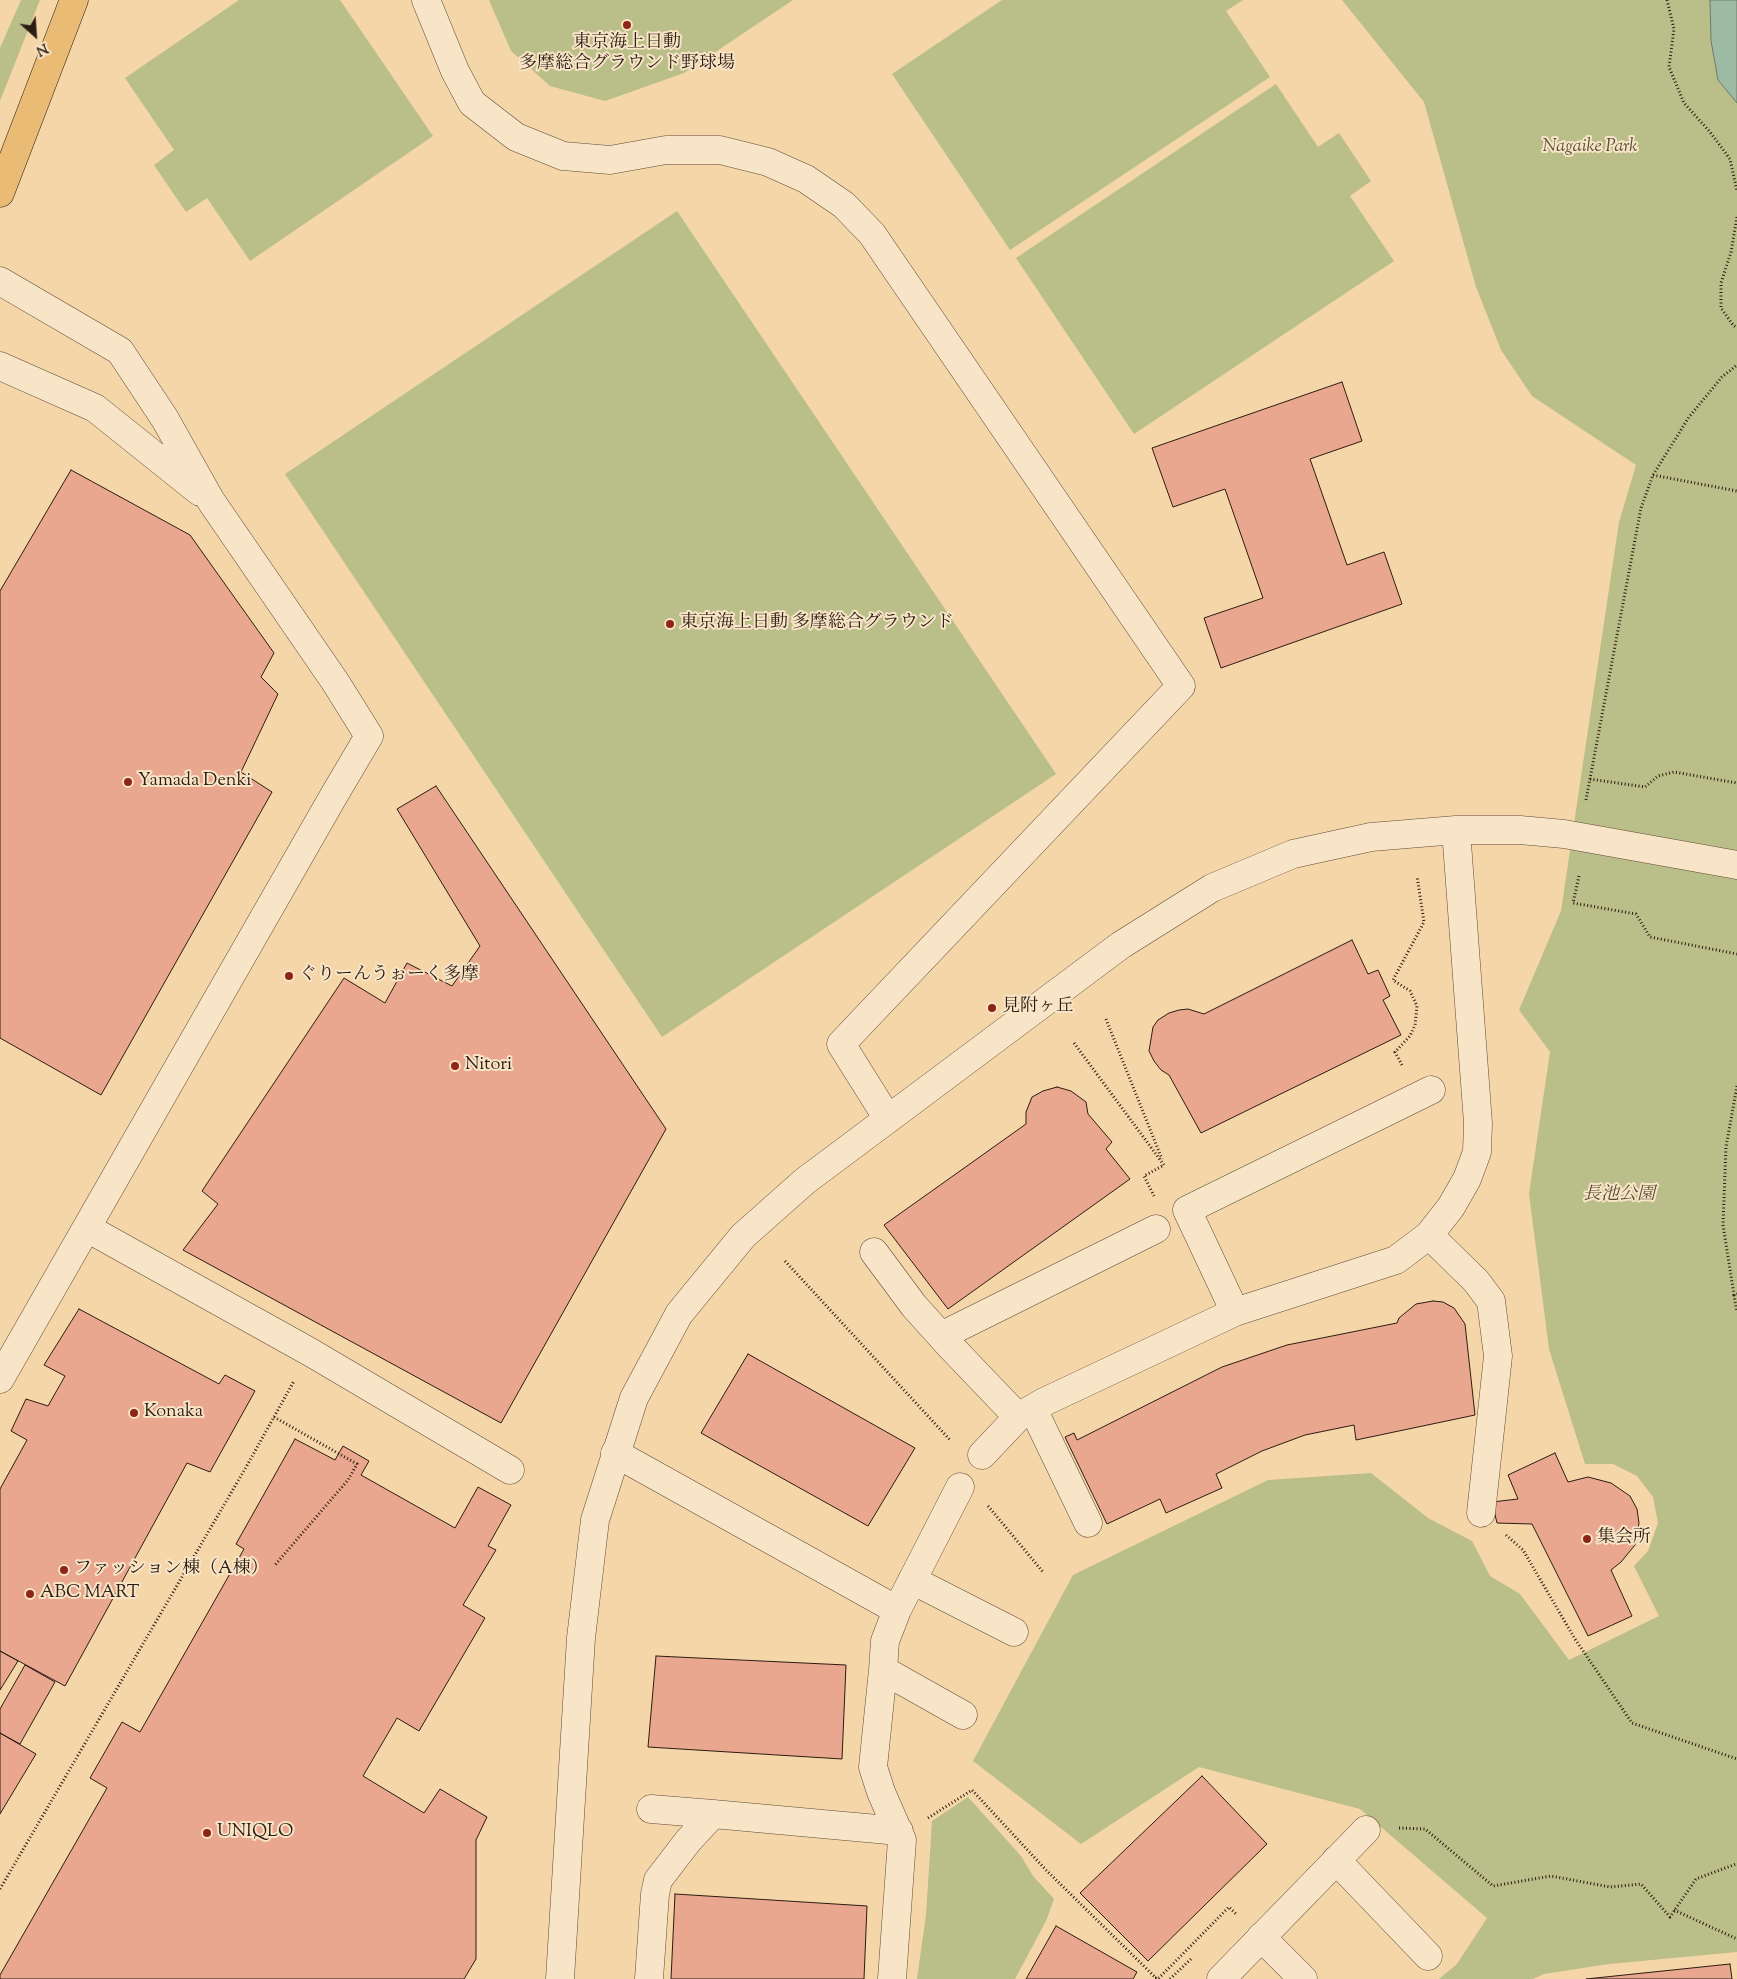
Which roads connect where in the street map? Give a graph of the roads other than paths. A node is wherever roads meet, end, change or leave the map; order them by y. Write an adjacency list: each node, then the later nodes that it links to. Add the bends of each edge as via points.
1 (74, 0): 3 (main road)
2 (426, 0): 10 (street, via 472,103 516,137 563,156 610,160 666,150 720,150 768,162 844,204 872,234 1180,686 841,1044)
3 (0, 193)
4 (0, 281): 6 (street, via 120,351 165,419)
5 (0, 366): 6 (street, via 95,408)
6 (211, 500): 11 (street, via 369,736)
7 (1456, 830): 8 (street, via 1564,834); 10 (street, via 1371,837 1293,854 1212,888 1121,945); 13 (street, via 1478,1123 1477,1152 1467,1179)
8 (1737, 865)
9 (1431, 1090): 15 (street, via 1187,1210)
10 (888, 1119): 19 (street, via 805,1181 744,1236 679,1314 634,1398)
11 (87, 1228): 17 (street); 21 (street, via 310,1352)
12 (1156, 1228): 16 (street)
13 (1429, 1235): 15 (street, via 1396,1260); 23 (street, via 1476,1281 1491,1301 1498,1356)
14 (874, 1252): 16 (street)
15 (1235, 1312): 18 (street)
16 (941, 1336): 18 (street)
17 (0, 1379)
18 (1026, 1413): 20 (street); 24 (street)
19 (615, 1453): 26 (street); 37 (street, via 595,1520 581,1638)
20 (982, 1454)
21 (510, 1470)
22 (960, 1487): 25 (street)
23 (1481, 1513)
24 (1088, 1523)
25 (912, 1580): 26 (street); 27 (street)
26 (897, 1610): 28 (street, via 885,1641)
27 (1014, 1632)
28 (884, 1670): 29 (street); 33 (street, via 873,1767)
29 (964, 1715)
30 (651, 1809): 31 (street)
31 (713, 1814): 33 (street); 38 (street, via 658,1880)
32 (1366, 1830): 34 (street)
33 (899, 1831): 39 (street, via 902,1852)
34 (1336, 1860): 35 (street); 36 (street)
35 (1261, 1937): 40 (street); 41 (street)
36 (1428, 1956)
37 (560, 1979)
38 (649, 1979)
39 (892, 1979)
40 (1221, 1979)
41 (1303, 1979)

